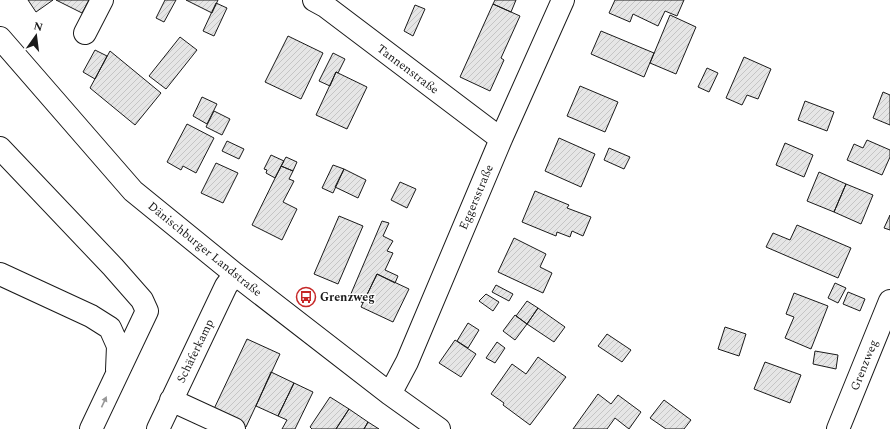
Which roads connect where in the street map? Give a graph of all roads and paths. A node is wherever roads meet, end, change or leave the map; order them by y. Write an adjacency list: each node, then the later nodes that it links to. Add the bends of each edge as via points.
1 (102, 0): 4 (street)
2 (314, 0): 6 (street, Tannenstraße)
3 (563, 0): 6 (street, Eggersstraße)
4 (85, 34)
5 (0, 38): 9 (street, Dänischburger Landstraße, via 133,190)
6 (501, 139): 12 (street, Eggersstraße, via 407,362)
7 (0, 148): 11 (street, via 142,300 147,311)
8 (0, 274): 11 (street, via 91,316 110,328 118,346)
9 (235, 274): 12 (street, Dänischburger Landstraße); 13 (street, Schäferkamp, via 226,286)
10 (890, 301): 18 (street, Grenzweg)
11 (117, 374): 15 (street, one-way to 11)
12 (390, 394): 14 (street, Dänischburger Landstraße)
13 (172, 400): 16 (street, Schäferkamp); 17 (street)
14 (427, 425)
15 (91, 429)
16 (158, 429)
17 (234, 429)
18 (838, 429)

